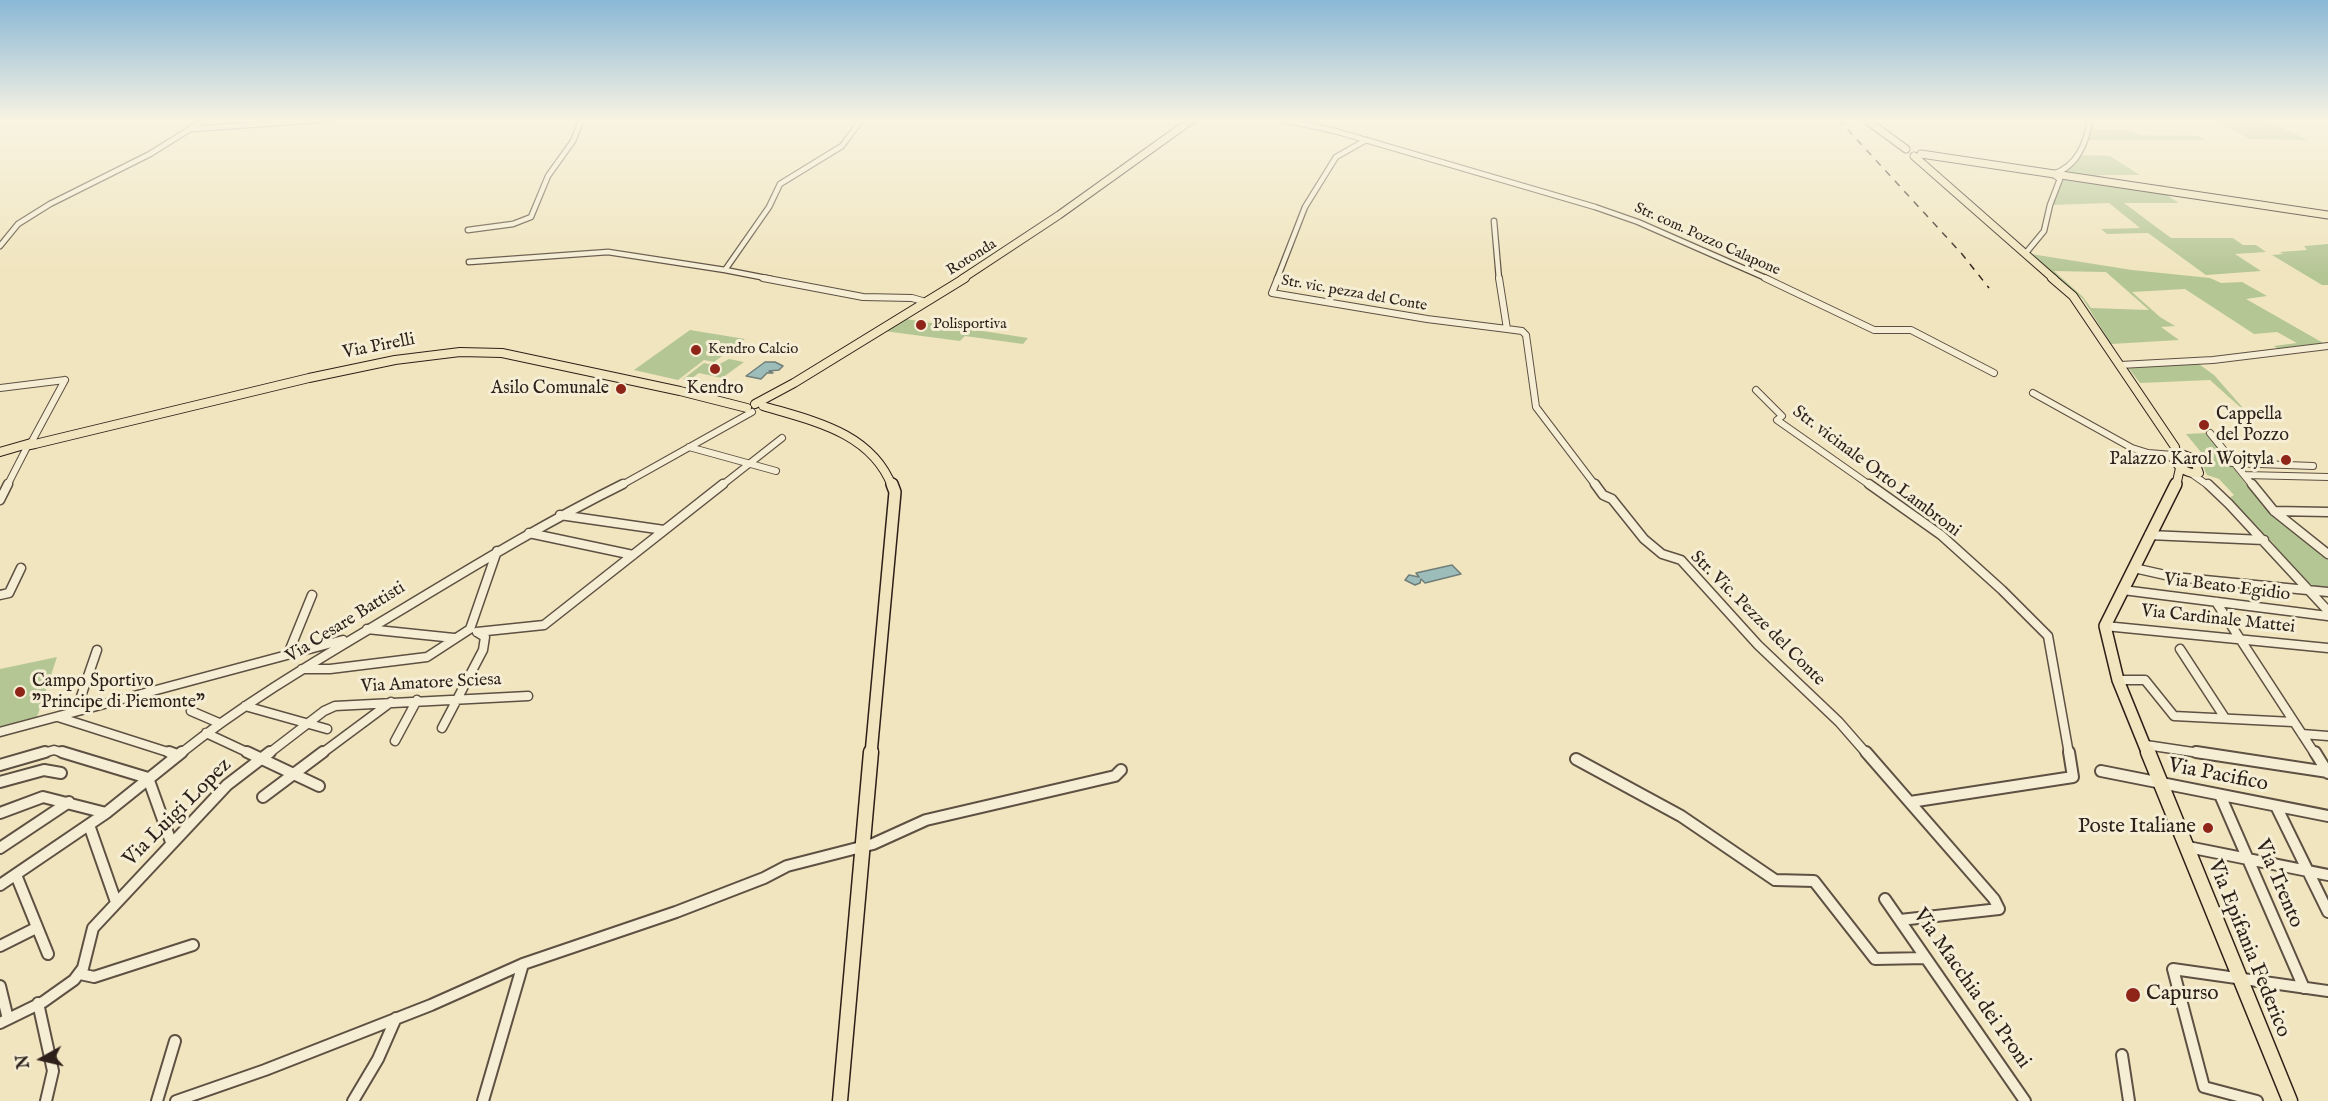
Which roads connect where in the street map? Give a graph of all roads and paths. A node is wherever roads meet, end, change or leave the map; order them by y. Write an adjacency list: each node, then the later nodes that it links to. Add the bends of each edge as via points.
1 (117, 170): 15 (street, via 18,224)
2 (552, 170): 14 (street, via 531,217 513,224)
3 (802, 170): 18 (street, via 780,184 769,207)
4 (1119, 170): 19 (main road, Rotonda, via 1020,243)
5 (1327, 170): 20 (street, Str. vic. pezza del Conte, via 1305,207 1272,293)
6 (1470, 170): 23 (street, Str. com. Pozzo Calapone, via 1638,222 1722,257 1874,330 1911,330)
7 (1934, 170): 16 (main road)
8 (2026, 170): 10 (main road)
9 (2063, 171): 10 (street); 11 (street)
10 (2052, 174): 11 (main road); 16 (street, via 2060,179 2044,231)
11 (2074, 177): 12 (main road)
12 (2328, 215)
13 (1494, 221): 20 (street)
14 (468, 230)
15 (0, 246)
16 (2025, 254): 22 (main road, via 2073,296)
17 (469, 262): 18 (street, via 608,252)
18 (725, 270): 19 (street, via 863,297)
19 (926, 302): 27 (main road, Rotonda)
20 (1507, 329): 113 (street, Str. Vic. Pezze del Conte, via 1526,335 1536,407 1603,495 1662,554 1681,560 1758,645 1839,722)
21 (2328, 346): 22 (street, via 2213,360)
22 (2120, 365): 28 (main road)
23 (1995, 373)
24 (0, 387): 31 (street, via 65,380)
25 (1756, 390): 113 (street, Str. vicinale Orto Lambroni, via 1782,416 1777,420 1941,535 2048,636 2073,777)
26 (2033, 393): 37 (street, via 2132,448)
27 (755, 407): 31 (main road, Via Pirelli, via 502,353 460,352 395,360 309,378); 32 (street, Via Cesare Battisti); 120 (main road, Via Pirelli, via 828,425 865,446 880,461 895,492)
28 (2162, 427): 34 (main road); 37 (main road, via 2175,447)
29 (2210, 433): 35 (street)
30 (782, 438): 36 (street)
31 (30, 445): 33 (main road, Via Pirelli); 43 (street)
32 (689, 447): 36 (street); 46 (street, Via Cesare Battisti)
33 (0, 452)
34 (2188, 456): 37 (main road); 40 (main road, via 2197,462)
35 (2232, 463): 38 (street); 41 (street)
36 (747, 464): 39 (street); 47 (street)
37 (2176, 464): 40 (main road); 49 (main road)
38 (2313, 466)
39 (776, 471)
40 (2194, 473): 50 (street)
41 (2245, 476): 42 (street); 44 (street)
42 (2328, 477)
43 (0, 500)
44 (2274, 511): 45 (street); 52 (street)
45 (2328, 512)
46 (560, 515): 47 (street); 48 (street, Via Cesare Battisti)
47 (664, 530): 53 (street)
48 (529, 532): 51 (street, Via Cesare Battisti); 53 (street)
49 (2150, 535): 50 (street); 55 (main road)
50 (2264, 540): 56 (street)
51 (497, 551): 65 (street, Via Cesare Battisti); 66 (street)
52 (2328, 554)
53 (633, 555): 66 (street, via 544,625)
54 (21, 568): 59 (street, via 9,593)
55 (2134, 568): 56 (street, via 2174,577); 57 (main road)
56 (2308, 589): 58 (street); 62 (street)
57 (2123, 590): 61 (street, Via Beato Egidio); 64 (main road)
58 (2326, 592)
59 (0, 595)
60 (312, 595): 73 (street)
61 (2216, 602): 63 (street, Via Beato Egidio); 69 (street)
62 (2328, 611)
63 (2328, 616)
64 (2104, 626): 69 (street, Via Cardinale Mattei); 75 (main road, Via Epifania Federico)
65 (367, 629): 67 (street, Via Cesare Battisti); 68 (street)
66 (473, 631): 68 (street); 77 (street, via 485,637 483,650)
67 (351, 638): 73 (street); 74 (street, Via Cesare Battisti)
68 (454, 638): 74 (street, via 427,657)
69 (2240, 638): 70 (street, Via Cardinale Mattei); 87 (street)
70 (2328, 648)
71 (2180, 649): 85 (street)
72 (97, 650): 82 (street)
73 (288, 654): 82 (street)
74 (302, 669): 80 (street, Via Cesare Battisti)
75 (2118, 680): 85 (street, via 2145,680 2174,716); 96 (main road, Via Epifania Federico)
76 (528, 696): 77 (street, Via Amatore Sciesa)
77 (457, 698): 78 (street, Via Amatore Sciesa); 89 (street)
78 (417, 700): 79 (street, Via Amatore Sciesa); 95 (street)
79 (393, 701): 81 (street, Via Amatore Sciesa); 105 (street)
80 (245, 706): 86 (street); 88 (street, Via Cesare Battisti)
81 (335, 706): 86 (street, Via Luigi Lopez)
82 (76, 711): 84 (street)
83 (191, 711): 88 (street)
84 (56, 716): 91 (street); 97 (street)
85 (2225, 718): 87 (street)
86 (308, 722): 90 (street); 98 (street, Via Luigi Lopez)
87 (2294, 722): 93 (street)
88 (219, 723): 92 (street, Via Cesare Battisti)
89 (442, 728)
90 (327, 729)
91 (0, 732)
92 (206, 733): 97 (street, Via Cesare Battisti); 98 (street)
93 (2302, 734): 94 (street); 104 (street)
94 (2328, 736)
95 (395, 741)
96 (2146, 745): 104 (street); 108 (main road, Via Epifania Federico)
97 (177, 756): 106 (street, Via Cesare Battisti)
98 (260, 759): 105 (street); 119 (street, Via Luigi Lopez, via 227,784)
99 (1576, 759): 136 (street, via 1681,816 1775,880 1814,881 1875,959)
100 (0, 765): 106 (street, via 54,750)
101 (1121, 770): 120 (street, via 1115,776 926,820)
102 (2101, 771): 108 (street, Via Pacifico)
103 (61, 773): 107 (street, via 44,770)
104 (2328, 773)
105 (294, 774): 109 (street); 111 (street)
106 (148, 778): 116 (street, Via Cesare Battisti); 119 (street)
107 (0, 782)
108 (2162, 783): 110 (street, Via Pacifico); 121 (main road, Via Epifania Federico)
109 (319, 786)
110 (2220, 795): 114 (street, Via Pacifico); 123 (street, Via Trento)
111 (262, 797)
112 (69, 802): 115 (street, via 43,797); 116 (street); 122 (street)
113 (1910, 802): 131 (street, Str. Vic. Pezze del Conte, via 1999,909)
114 (2276, 806): 117 (street, Via Pacifico); 124 (street)
115 (0, 813)
116 (106, 813): 118 (street, Via Cesare Battisti)
117 (2328, 816)
118 (89, 825): 125 (street, Via Cesare Battisti); 129 (street)
119 (171, 842): 129 (street, Via Luigi Lopez)
120 (863, 846): 137 (street, via 787,866 676,912); 153 (main road, Via Pirelli)
121 (2186, 847): 123 (street); 139 (main road, Via Epifania Federico)
122 (0, 848)
123 (2248, 859): 124 (street); 141 (street, Via Trento)
124 (2308, 871): 126 (street); 130 (street)
125 (16, 875): 127 (street, Via Cesare Battisti); 132 (street)
126 (2328, 875)
127 (0, 885)
128 (1885, 899): 131 (street, Via Macchia dei Proni)
129 (116, 902): 138 (street, Via Luigi Lopez, via 89,935)
130 (2328, 912)
131 (1900, 920): 136 (street, Via Macchia dei Proni)
132 (36, 928): 134 (street); 135 (street)
133 (193, 945): 138 (street, via 94,977)
134 (0, 946)
135 (48, 954)
136 (1926, 958): 154 (street, Via Macchia dei Proni)
137 (523, 964): 144 (street); 152 (street)
138 (80, 974): 143 (street, via 54,996)
139 (2239, 979): 141 (street); 156 (street, via 2173,969 2204,1087); 157 (main road, Via Epifania Federico)
140 (0, 986): 145 (street)
141 (2304, 988): 142 (street)
142 (2328, 992)
143 (38, 1003): 145 (street); 148 (street, via 53,1071)
144 (396, 1018): 150 (street); 151 (street)
145 (4, 1021)
146 (175, 1041): 149 (street)
147 (2122, 1055): 155 (street)
148 (46, 1101)
149 (157, 1101)
150 (176, 1101)
151 (353, 1101)
152 (483, 1101)
153 (840, 1101)
154 (2025, 1101)
155 (2129, 1101)
156 (2257, 1101)
157 (2290, 1101)

